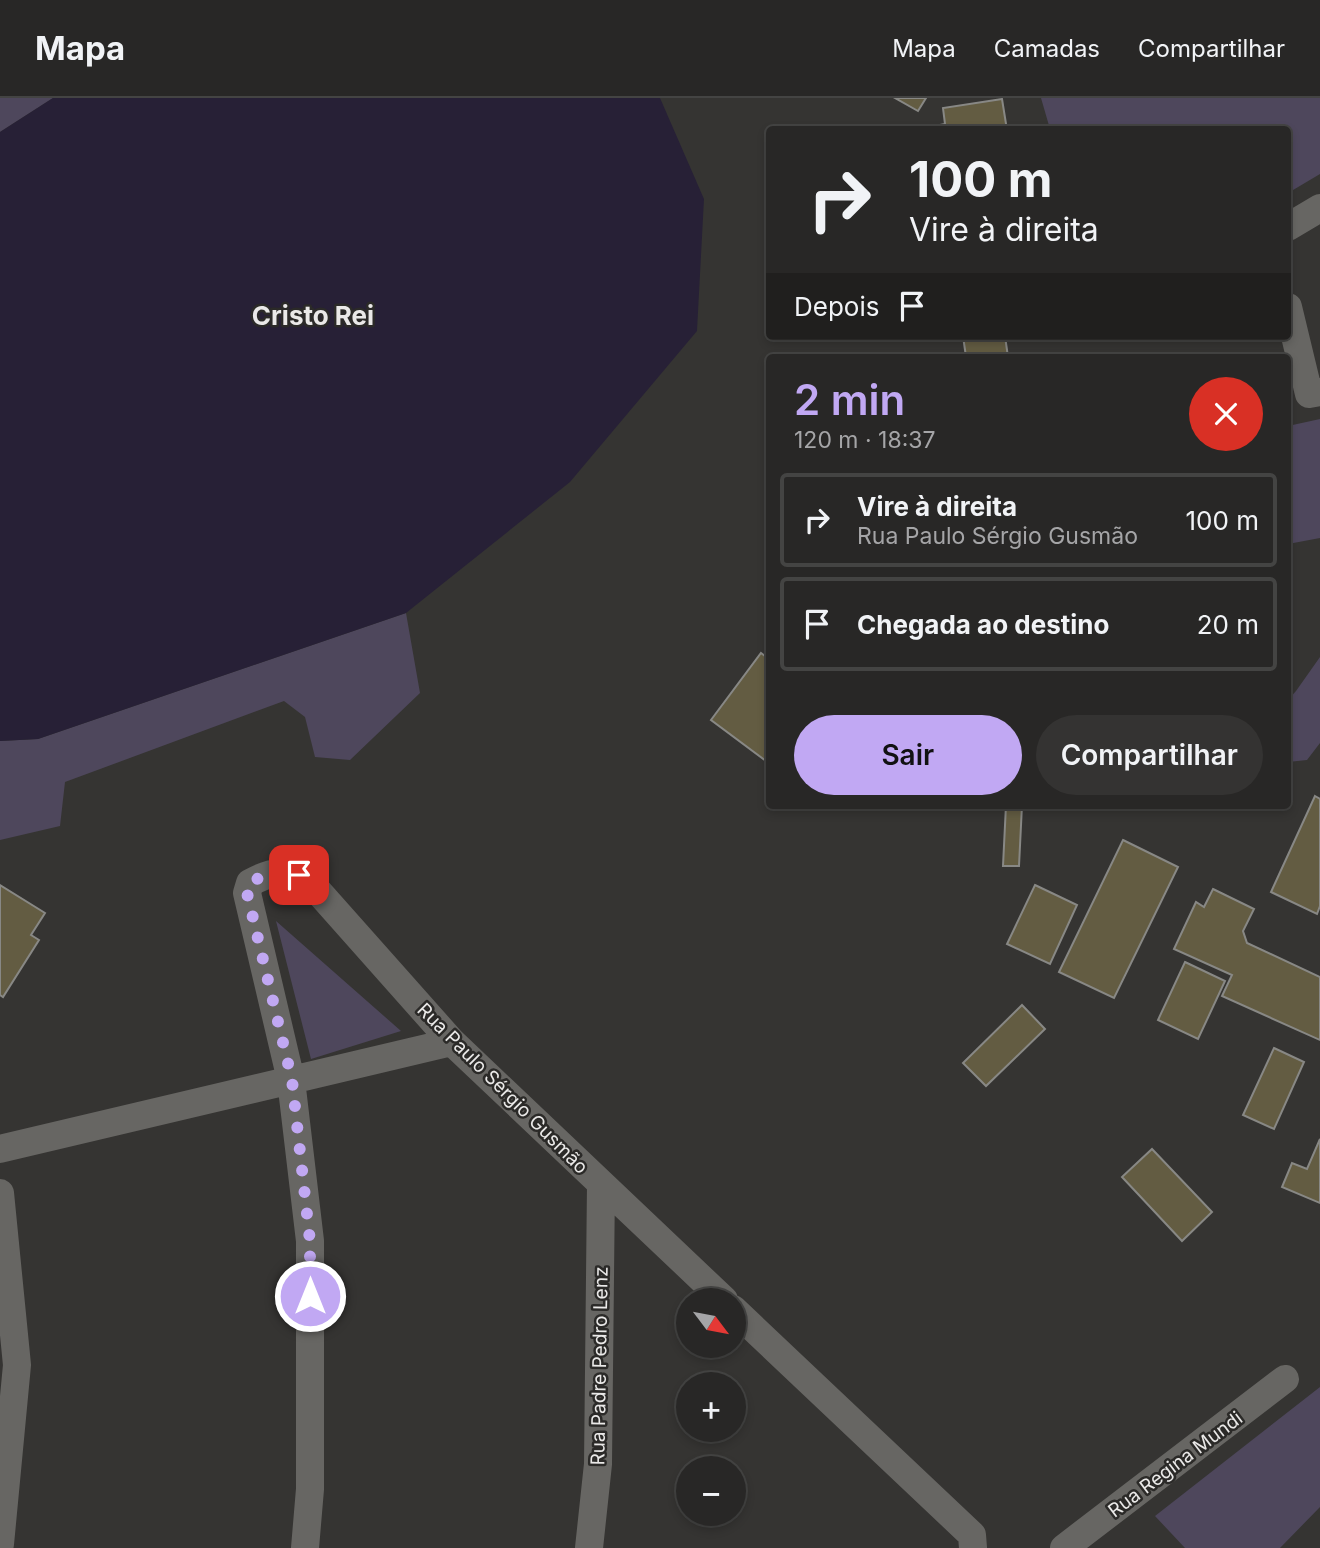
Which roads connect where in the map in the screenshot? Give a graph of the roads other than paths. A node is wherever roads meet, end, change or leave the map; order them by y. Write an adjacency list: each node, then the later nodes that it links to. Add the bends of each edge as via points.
1 (1320, 208): 2 (street)
2 (1291, 225)
3 (1291, 317): 4 (street)
4 (1314, 393)
5 (452, 1042): 6 (street); 6 (street, Rua Paulo Sérgio Gusmão, via 309,881 286,871 257,879 247,893); 8 (street, Rua Paulo Sérgio Gusmão)
6 (292, 1080): 7 (street); 14 (street, via 310,1241 310,1489)
7 (0, 1149)
8 (601, 1184): 10 (street, Rua Paulo Sérgio Gusmão); 15 (street, Rua Padre Pedro Lenz, via 598,1464)
9 (0, 1193): 13 (street, via 17,1365)
10 (711, 1288)
11 (746, 1321): 16 (street, via 972,1535)
12 (1285, 1380): 17 (street, Rua Regina Mundi)
13 (0, 1544)
14 (305, 1548)
15 (589, 1548)
16 (973, 1548)
17 (1065, 1548)

